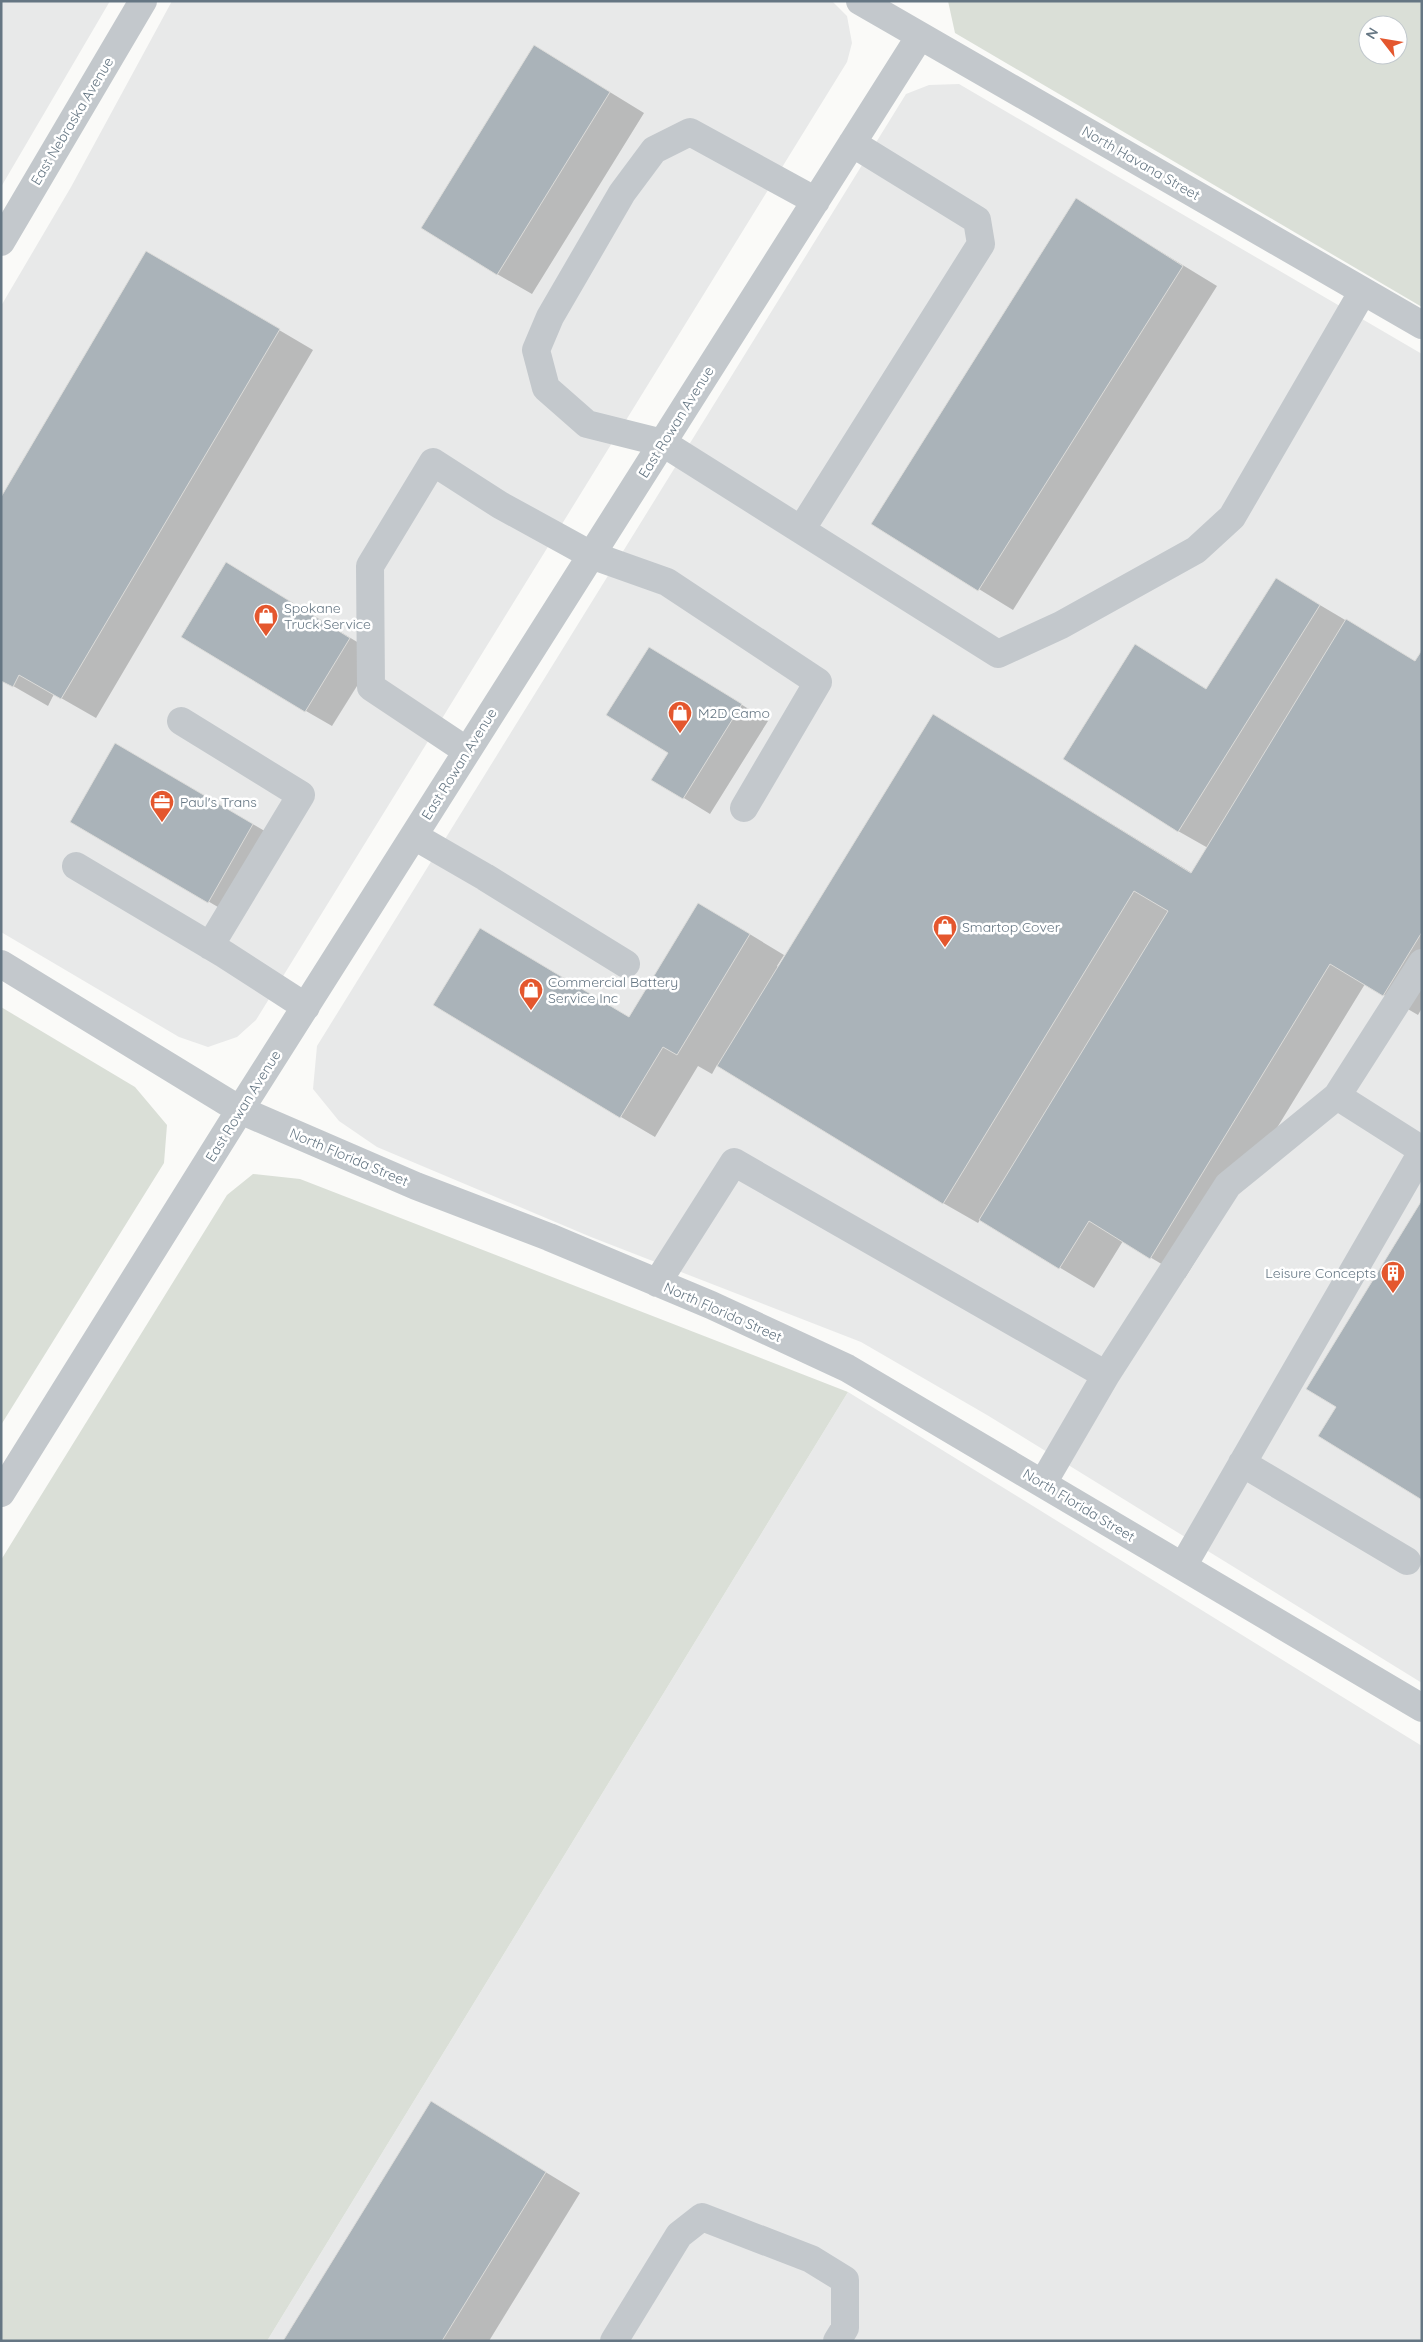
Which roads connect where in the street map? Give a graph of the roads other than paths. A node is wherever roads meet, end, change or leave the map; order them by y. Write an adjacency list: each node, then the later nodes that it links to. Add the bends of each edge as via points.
1 (143, 1): 6 (street, East Nebraska Avenue)
2 (860, 1): 3 (street, North Havana Street)
3 (920, 36): 4 (street, East Rowan Avenue); 7 (street, North Havana Street)
4 (852, 143): 5 (street, East Rowan Avenue); 10 (street, via 977,220 981,244)
5 (816, 201): 9 (street, East Rowan Avenue); 9 (street, via 690,132 654,150 622,193 550,316 536,350 546,388 587,424)
6 (1, 242)
7 (1363, 291): 8 (street, North Havana Street); 10 (street, via 1232,517 1196,550 1061,625 998,654)
8 (1422, 324)
9 (663, 443): 10 (street); 11 (street, East Rowan Avenue)
10 (801, 530)
11 (591, 555): 13 (street, East Rowan Avenue); 13 (street, via 500,505 433,462 370,566 371,687); 14 (street, via 667,582 818,682)
12 (181, 721): 17 (street, via 301,795)
13 (467, 751): 15 (street, East Rowan Avenue)
14 (744, 808)
15 (414, 836): 20 (street); 21 (street, East Rowan Avenue)
16 (76, 866): 17 (street)
17 (210, 946): 21 (street)
18 (1422, 963): 22 (street)
19 (1, 964): 23 (street, North Florida Street)
20 (626, 964)
21 (306, 1007): 23 (street, East Rowan Avenue)
22 (1337, 1096): 24 (street); 26 (street, via 1228,1185)
23 (240, 1110): 25 (street, North Florida Street, via 416,1186); 29 (street, East Rowan Avenue)
24 (1422, 1151): 27 (street)
25 (657, 1283): 26 (street, via 734,1162); 28 (street, North Florida Street, via 847,1368)
26 (1106, 1375): 28 (street)
27 (1242, 1463): 30 (street); 31 (street)
28 (1043, 1484): 31 (street, North Florida Street)
29 (1, 1493)
30 (1407, 1561)
31 (1182, 1566): 32 (street, North Florida Street)
32 (1422, 1708)
33 (614, 2341): 34 (street, via 679,2235 702,2217 811,2259 845,2280 845,2328)
34 (837, 2341)

